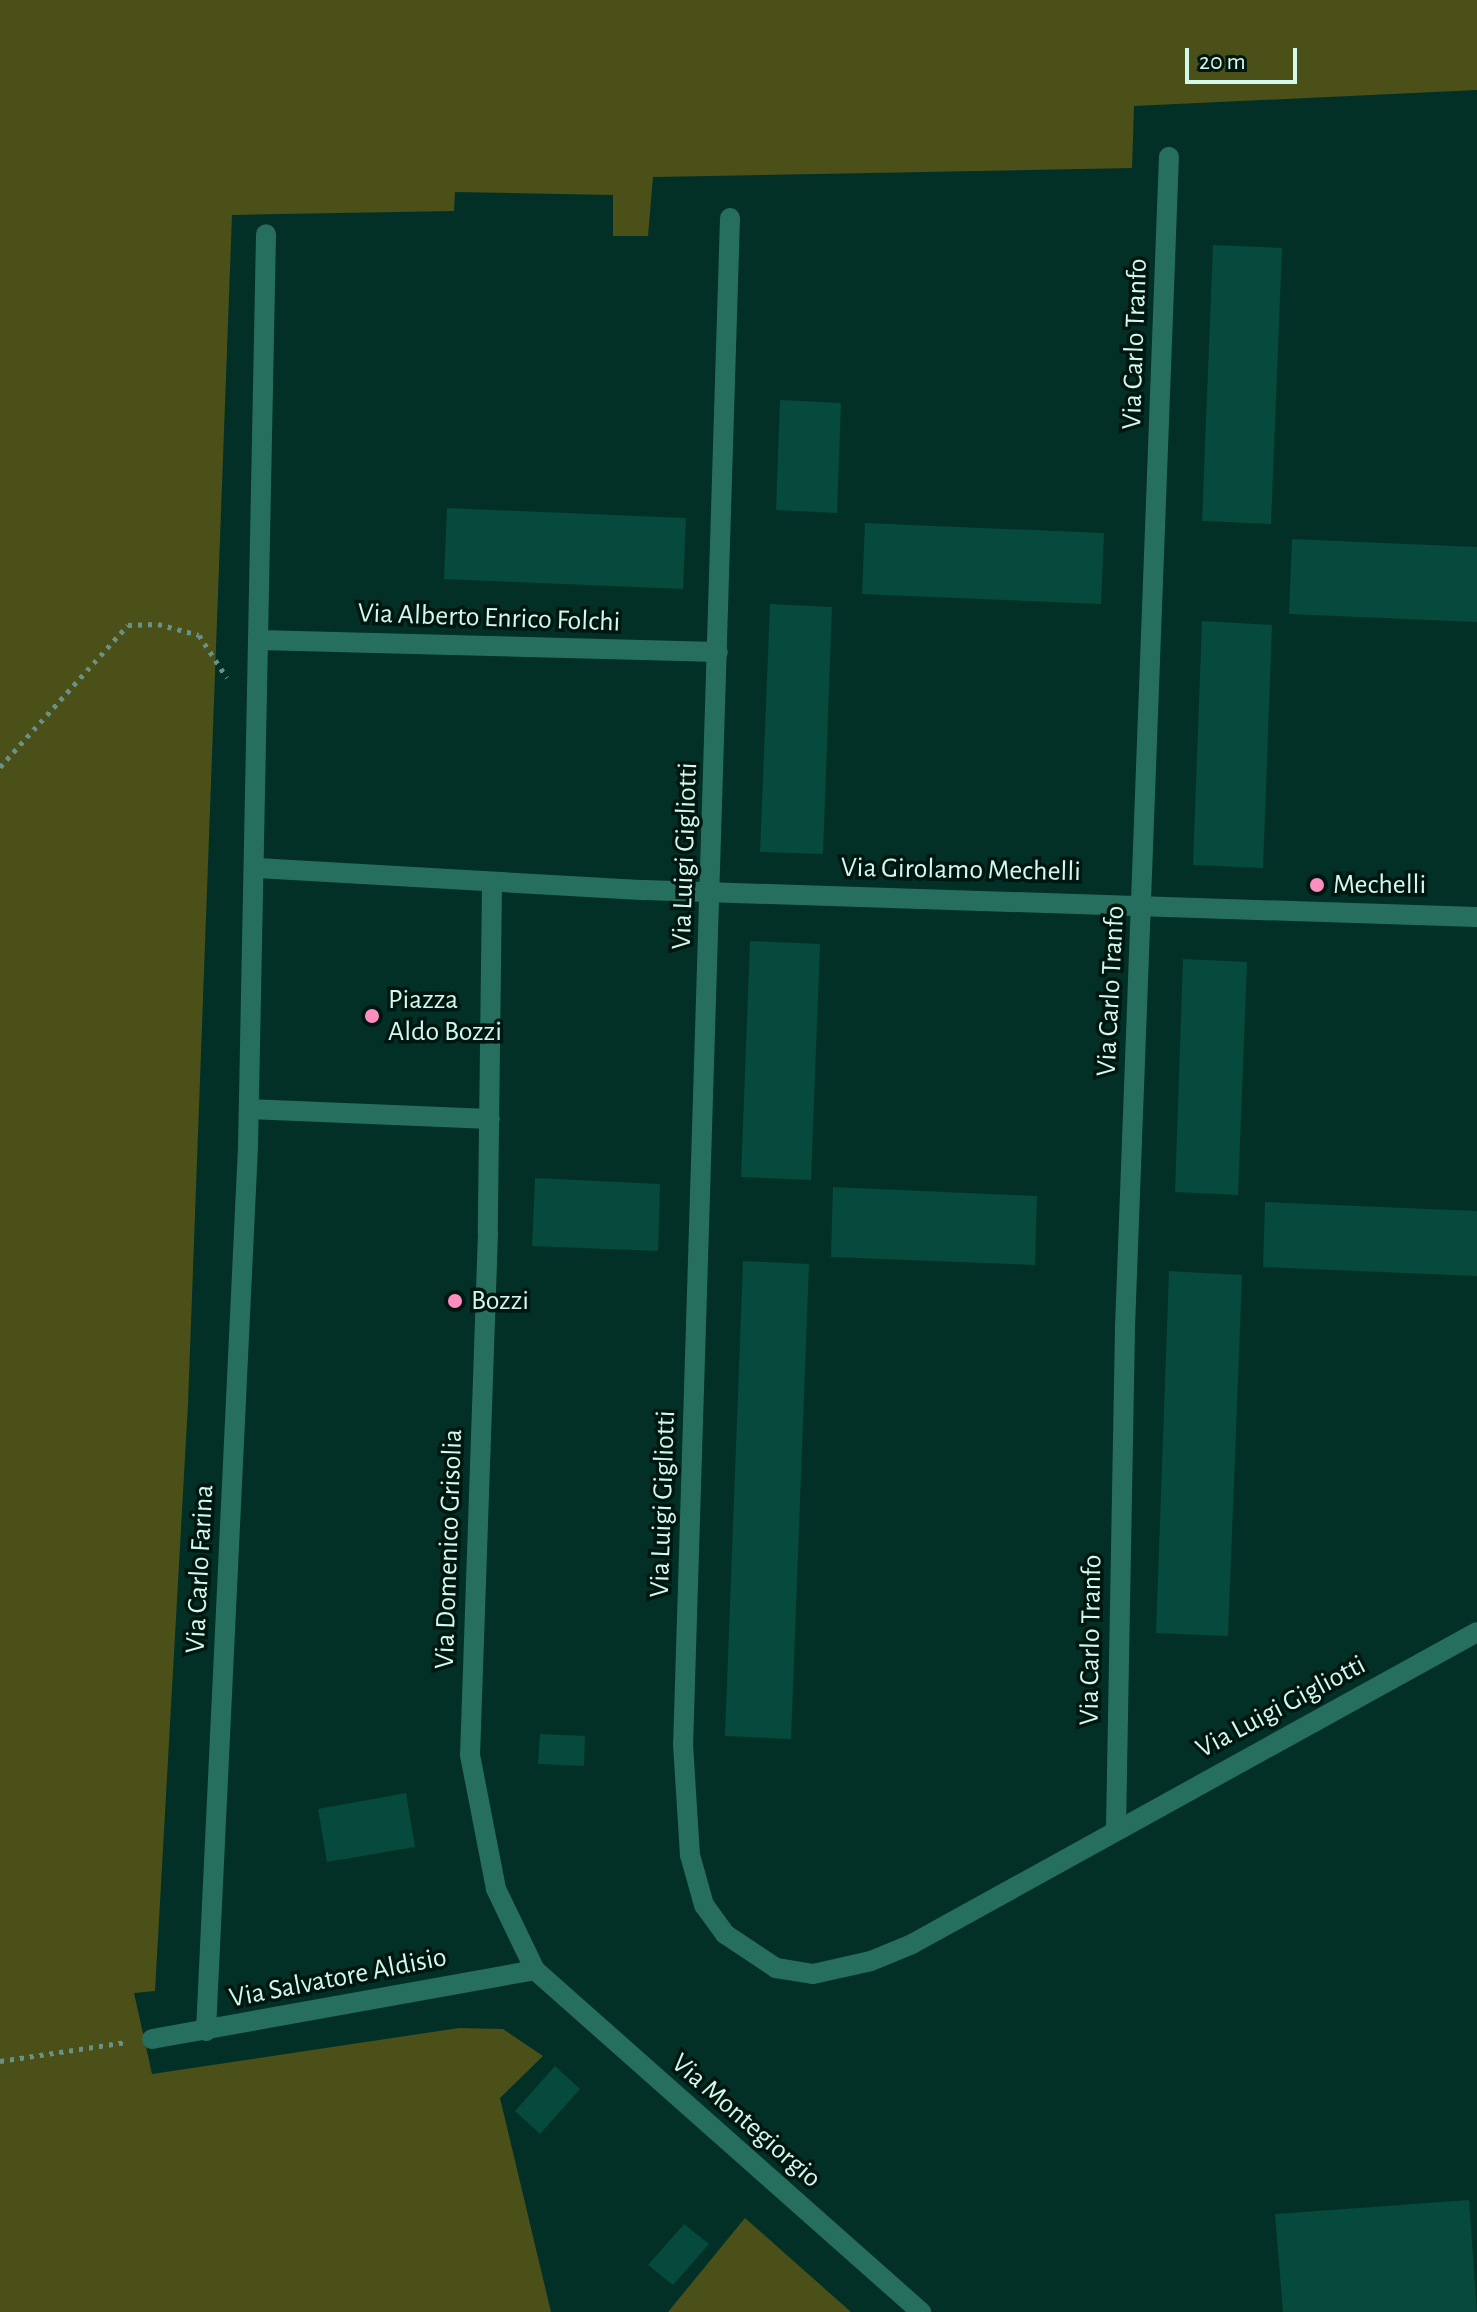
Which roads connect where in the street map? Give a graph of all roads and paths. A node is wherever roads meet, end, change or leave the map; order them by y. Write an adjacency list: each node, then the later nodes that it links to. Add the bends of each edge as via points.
1 (1169, 157): 11 (street, Via Carlo Tranfo)
2 (730, 218): 5 (street, Via Luigi Gigliotti)
3 (266, 234): 4 (street)
4 (258, 640): 5 (street, Via Alberto Enrico Folchi); 6 (street)
5 (718, 652): 10 (street, Via Luigi Gigliotti)
6 (255, 728): 7 (path, via 199,635 158,624 128,625); 8 (street)
7 (0, 767)
8 (257, 868): 9 (street); 13 (street)
9 (492, 883): 10 (street, Via Girolamo Mechelli); 14 (street)
10 (712, 892): 11 (street, Via Girolamo Mechelli); 16 (street, Via Luigi Gigliotti, via 683,1744 690,1855 704,1905 725,1934 757,1959 795,1973 832,1972 912,1944)
11 (1144, 904): 12 (street, Via Girolamo Mechelli); 16 (street, Via Carlo Tranfo, via 1125,1327)
12 (1477, 917)
13 (249, 1109): 14 (street); 18 (street, Via Carlo Farina)
14 (490, 1119): 17 (street, Via Domenico Grisolia, via 470,1755 496,1889)
15 (1477, 1632): 16 (street, Via Luigi Gigliotti)
16 (1116, 1828)
17 (535, 1970): 18 (street, Via Salvatore Aldisio); 21 (street, Via Montegiorgio)
18 (206, 2031): 19 (street, Via Salvatore Aldisio)
19 (152, 2039): 20 (path)
20 (0, 2061)
21 (921, 2312)

